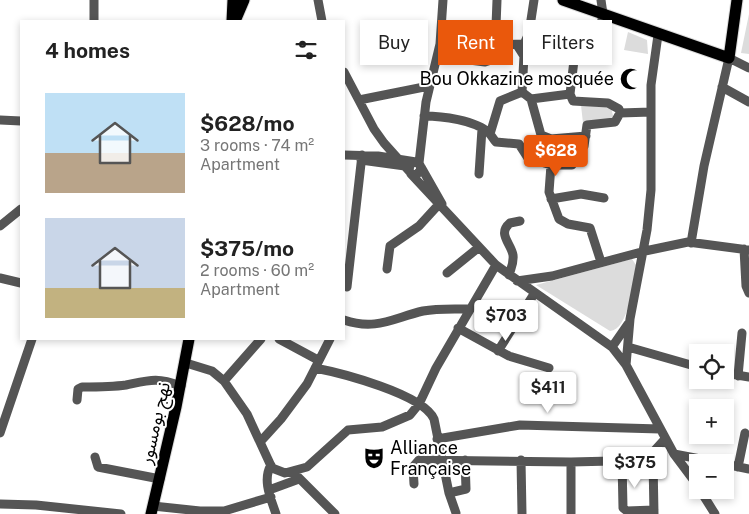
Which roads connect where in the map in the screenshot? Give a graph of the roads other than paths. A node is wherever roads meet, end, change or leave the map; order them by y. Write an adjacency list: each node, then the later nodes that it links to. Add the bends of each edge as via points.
1 (94, 0): 12 (street)
2 (233, 0): 13 (main road)
3 (244, 0): 14 (main road)
4 (318, 0): 15 (street)
5 (443, 0): 16 (street)
6 (497, 0): 17 (street)
7 (534, 0): 21 (street, via 529,33)
8 (562, 0): 11 (main road)
9 (601, 0): 11 (street)
10 (737, 0): 23 (main road)
11 (603, 14): 18 (street); 19 (main road)
12 (94, 20)
13 (234, 20)
14 (234, 20)
15 (322, 20)
16 (441, 20)
17 (496, 20)
18 (602, 20)
19 (658, 35): 23 (main road); 34 (street, via 652,65)
20 (513, 44): 21 (street)
21 (521, 44): 29 (street, via 524,56)
22 (438, 56): 27 (street)
23 (729, 58): 25 (street); 28 (street)
24 (573, 65): 30 (street)
25 (749, 68)
26 (345, 74): 32 (street)
27 (430, 86): 32 (street); 36 (street)
28 (722, 87): 33 (street); 53 (street)
29 (522, 92): 31 (street); 39 (street, via 500,101)
30 (570, 94): 31 (street); 35 (street, via 576,102 613,104)
31 (531, 99): 40 (street, via 538,128 545,138)
32 (359, 100): 43 (street, via 374,129)
33 (749, 102)
34 (651, 112): 35 (street); 56 (street, via 651,190)
35 (620, 113): 40 (street, via 615,122 587,125)
36 (424, 116): 39 (street, via 442,116); 45 (street)
37 (0, 120): 38 (street)
38 (20, 121)
39 (486, 132): 44 (street, via 496,142 519,144 525,156); 46 (street)
40 (586, 136): 44 (street, via 584,146 572,165)
41 (345, 154): 42 (street)
42 (359, 157): 43 (street); 45 (street); 65 (street)
43 (398, 159): 45 (street)
44 (551, 165): 48 (street, via 548,184)
45 (413, 167): 49 (street)
46 (479, 174)
47 (604, 198): 48 (street, via 581,194)
48 (551, 199): 57 (street, via 563,222 586,225 592,230)
49 (440, 203): 54 (street); 59 (street, via 419,226 390,246)
50 (20, 210): 52 (street)
51 (520, 221): 61 (street, via 510,223 504,231 513,257)
52 (0, 226)
53 (691, 243): 55 (street); 56 (street)
54 (478, 248): 58 (street); 60 (street)
55 (746, 250): 66 (street, via 746,286)
56 (645, 251): 57 (street); 69 (street)
57 (601, 262): 63 (street, via 552,276)
58 (496, 265): 61 (street); 68 (street)
59 (387, 269)
60 (447, 273)
61 (509, 275): 63 (street)
62 (0, 278): 64 (street)
63 (517, 281): 67 (street)
64 (20, 283)
65 (347, 287)
66 (749, 293)
67 (534, 294): 78 (street); 80 (street)
68 (470, 309): 70 (street, via 421,312 378,324 355,324); 71 (street)
69 (630, 319): 78 (street); 79 (street)
70 (345, 320)
71 (458, 328): 80 (street); 92 (street)
72 (742, 333): 87 (street)
73 (32, 340): 93 (street)
74 (189, 340): 81 (main road, نهج بومسور)
75 (260, 340): 89 (street)
76 (281, 340): 82 (street)
77 (329, 340): 82 (street)
78 (612, 347): 84 (street)
79 (628, 347): 83 (street); 84 (street)
80 (498, 351): 85 (street)
81 (186, 364): 89 (street, via 212,371); 90 (main road, نهج بومسور)
82 (317, 364): 92 (street, via 358,377); 99 (street, via 292,405)
83 (689, 364)
84 (626, 365): 94 (street)
85 (549, 368)
86 (734, 375): 87 (street)
87 (738, 376): 88 (street)
88 (749, 377)
89 (224, 381): 99 (street)
90 (181, 386): 91 (street, via 164,379 152,379 126,385 82,387 78,389); 115 (main road, نهج بومسور)
91 (77, 400)
92 (419, 404): 97 (street, via 432,416); 114 (street, via 410,415 392,424 348,430 315,462)
93 (3, 414): 95 (street)
94 (660, 429): 97 (street, via 520,425); 98 (street)
95 (0, 433)
96 (745, 433): 111 (street)
97 (438, 439): 103 (street)
98 (665, 439): 100 (street); 106 (street, via 655,450)
99 (261, 441): 109 (street)
100 (674, 454): 102 (street); 113 (street)
101 (95, 457): 115 (street, via 96,466)
102 (689, 457)
103 (440, 459): 104 (street); 116 (street, via 416,461); 118 (street)
104 (465, 460): 105 (street); 118 (street, via 466,489)
105 (521, 460): 108 (street); 128 (street)
106 (653, 460): 107 (street); 124 (street)
107 (622, 461): 108 (street); 124 (street, via 623,508)
108 (571, 462): 129 (street)
109 (271, 465): 114 (street); 117 (street, via 267,474)
110 (734, 466): 111 (street)
111 (738, 467): 112 (street)
112 (749, 470)
113 (689, 474)
114 (296, 475): 117 (street); 127 (street)
115 (160, 479): 122 (main road, نهج بومسور)
116 (414, 484)
117 (270, 493): 122 (street, via 224,511); 126 (street)
118 (449, 493): 123 (street)
119 (707, 499): 121 (street)
120 (0, 504): 125 (street)
121 (711, 505): 130 (street); 131 (street)
122 (152, 510)
123 (456, 512)
124 (654, 512)
125 (121, 514)
126 (276, 514)
127 (335, 514)
128 (522, 514)
129 (571, 514)
130 (715, 514)
131 (721, 514)

